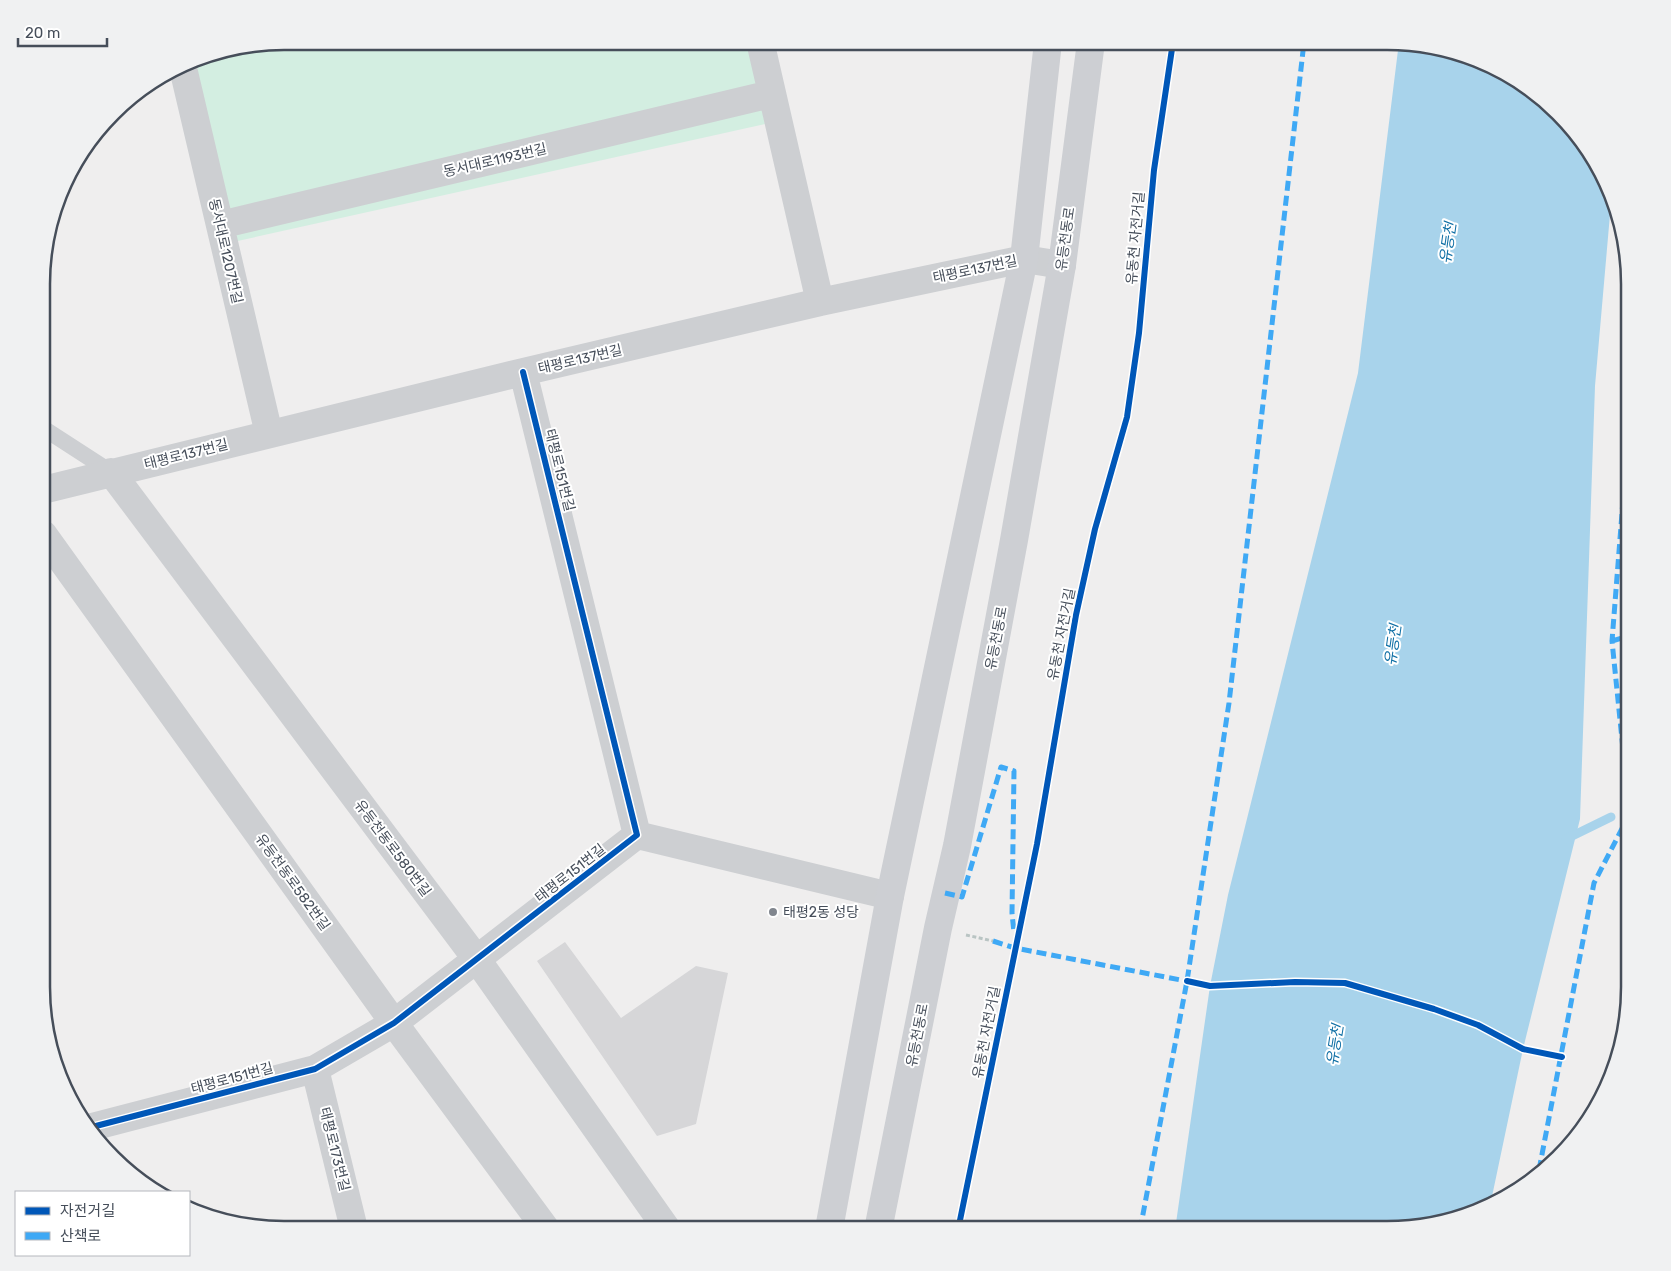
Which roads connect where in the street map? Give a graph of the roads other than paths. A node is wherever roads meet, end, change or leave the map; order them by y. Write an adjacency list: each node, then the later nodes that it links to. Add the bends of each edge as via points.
1 (762, 50): 5 (street)
2 (1047, 50): 7 (main road)
3 (1090, 50): 8 (main road, 유등천동로)
4 (183, 73): 6 (street, 동서대로1207번길)
5 (771, 94): 6 (street, 동서대로1193번길); 9 (street)
6 (220, 225): 12 (street, 동서대로1207번길)
7 (1024, 259): 8 (street, 태평로137번길); 9 (street, 태평로137번길); 17 (main road)
8 (1062, 265): 26 (main road, 유등천동로, via 957,846)
9 (820, 302): 10 (street, 태평로137번길)
10 (522, 372): 12 (street, 태평로137번길); 16 (street, 태평로151번길)
11 (50, 433): 13 (lane)
12 (269, 434): 13 (street, 태평로137번길)
13 (111, 472): 14 (street, 태평로137번길); 18 (street, 유등천동로580번길)
14 (50, 488)
15 (50, 544): 19 (street, 유등천동로582번길)
16 (637, 836): 17 (street); 18 (street, 태평로151번길)
17 (890, 896): 25 (main road)
18 (478, 961): 19 (street, 태평로151번길); 24 (street, 유등천동로580번길)
19 (394, 1023): 20 (street, 태평로151번길); 23 (street, 유등천동로582번길)
20 (315, 1069): 21 (street, 태평로151번길); 22 (street, 태평로173번길)
21 (96, 1126)
22 (352, 1221)
23 (540, 1221)
24 (661, 1221)
25 (831, 1221)
26 (880, 1221)

